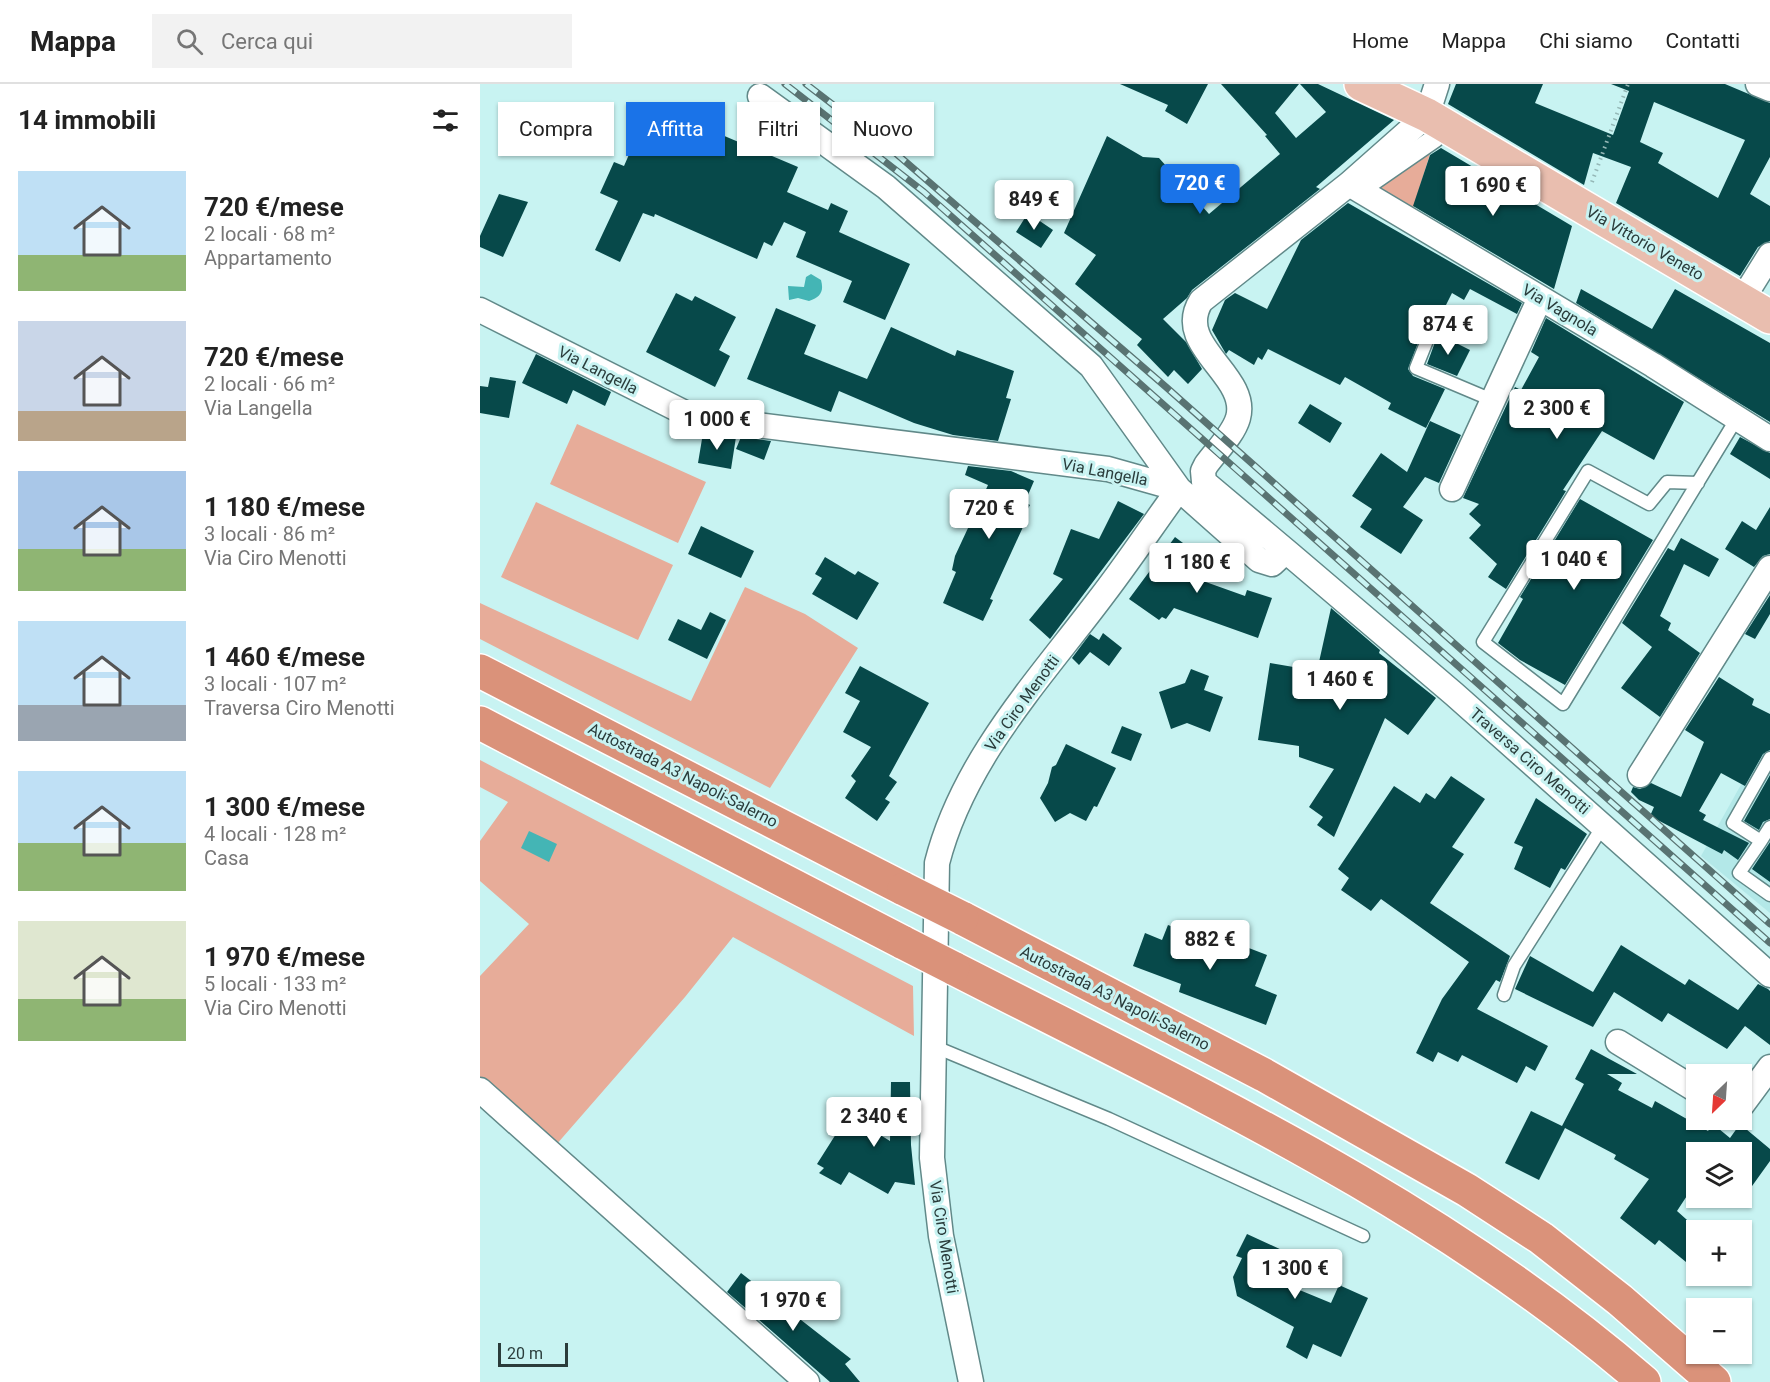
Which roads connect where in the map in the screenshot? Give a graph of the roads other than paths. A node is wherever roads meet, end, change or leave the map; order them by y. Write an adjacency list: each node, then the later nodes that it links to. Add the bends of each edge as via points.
1 (1361, 84): 6 (main road, Via Vittorio Veneto)
2 (1437, 84): 6 (street)
3 (1758, 84): 4 (street)
4 (1770, 89)
5 (760, 96): 18 (street, Via Langella, via 886,187 1091,366)
6 (1431, 126): 7 (street); 10 (main road, Via Vittorio Veneto)
7 (1358, 185): 9 (street, Via Vagnola); 20 (street, via 1201,301 1194,314 1194,328 1234,392 1239,408 1235,425 1203,471 1204,482)
8 (1770, 255): 10 (street)
9 (1540, 298): 14 (street); 15 (street, Via Vagnola)
10 (1742, 300): 12 (main road, Via Vittorio Veneto)
11 (480, 310): 18 (street, Via Langella, via 693,417 1108,469)
12 (1770, 317)
13 (1434, 323): 14 (lane, via 1416,368)
14 (1492, 400): 19 (street)
15 (1737, 418): 16 (street, Via Vagnola); 17 (lane)
16 (1770, 439)
17 (1698, 483): 17 (lane, via 1563,704 1483,642 1588,471 1649,504 1667,482)
18 (1179, 489): 20 (street, via 1259,560 1272,564); 33 (street, Via Ciro Menotti, via 1100,599 1018,702 978,764 946,827 937,863)
19 (1452, 489)
20 (1286, 551): 26 (street, Traversa Ciro Menotti)
21 (1770, 568): 25 (street)
22 (480, 671): 42 (highway, Autostrada A3 Napoli-Salerno, bridge, via 1264,1075 1467,1190 1540,1238 1620,1300)
23 (480, 723): 41 (highway, bridge, via 1356,1178 1527,1287)
24 (1770, 758): 28 (lane, via 1733,823)
25 (1640, 775)
26 (1603, 826): 30 (street, Traversa Ciro Menotti); 31 (lane, via 1514,966)
27 (1770, 827): 28 (lane)
28 (1761, 841): 29 (lane, via 1739,873)
29 (1770, 895)
30 (1770, 975)
31 (1504, 995)
32 (1618, 1042): 35 (street)
33 (933, 1046): 38 (lane, via 1108,1119); 40 (street, Via Ciro Menotti, via 932,1158 942,1236)
34 (1770, 1067): 37 (street)
35 (1686, 1084)
36 (480, 1090): 39 (street)
37 (1752, 1091)
38 (1363, 1236)
39 (807, 1382)
40 (970, 1382)
41 (1644, 1382)
42 (1714, 1382)

